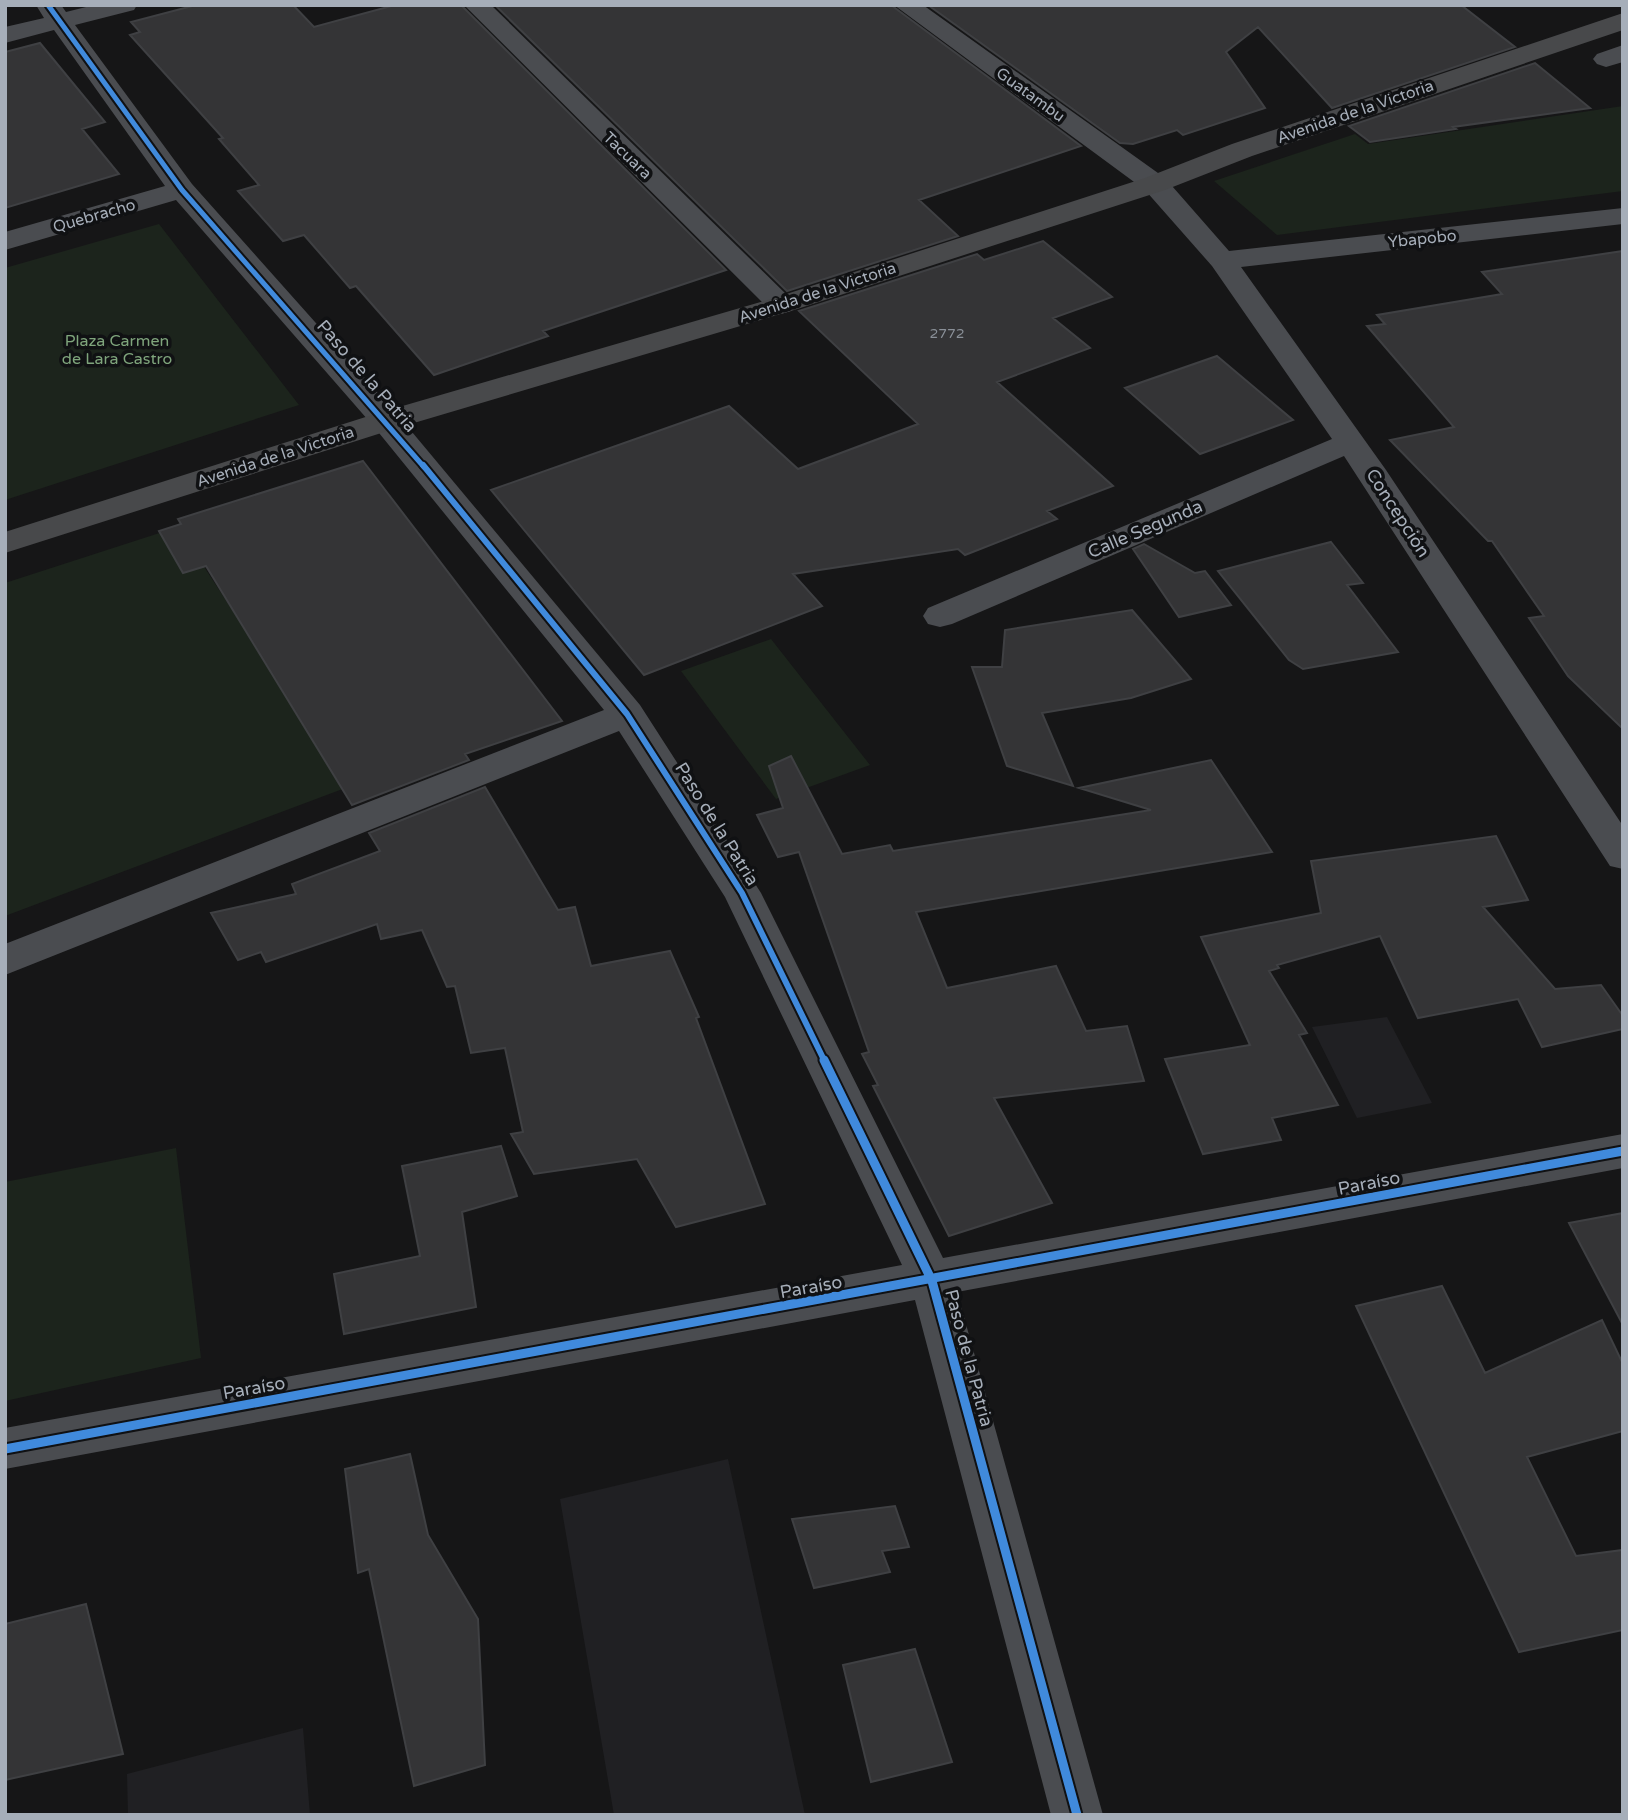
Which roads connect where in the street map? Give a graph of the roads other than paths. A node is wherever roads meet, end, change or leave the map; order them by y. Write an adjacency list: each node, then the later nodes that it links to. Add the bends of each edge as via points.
1 (125, 5): 4 (street)
2 (476, 5): 12 (street, Tacuara)
3 (906, 5): 7 (street, Guatambu)
4 (54, 13): 6 (street); 8 (street, Paso de la Patria)
5 (1619, 25): 7 (main road, Avenida de la Victoria, via 1242,150)
6 (5, 35)
7 (1155, 184): 11 (street, Concepción); 12 (main road, Avenida de la Victoria)
8 (182, 190): 10 (street, Quebracho); 13 (street, Paso de la Patria)
9 (1623, 216): 11 (street, Ybapobo)
10 (5, 241)
11 (1222, 260): 14 (street, Concepción)
12 (781, 305): 13 (main road, Avenida de la Victoria)
13 (386, 421): 15 (main road, Avenida de la Victoria); 17 (street, Paso de la Patria)
14 (1351, 442): 16 (street, Calle Segunda); 18 (street, Concepción)
15 (5, 543)
16 (940, 616)
17 (627, 714): 19 (street); 21 (street, Paso de la Patria, via 741,893)
18 (1623, 856)
19 (5, 960)
20 (1623, 1152): 21 (street, Paraíso)
21 (932, 1281): 22 (street, Paraíso); 23 (street, Paso de la Patria)
22 (5, 1449)
23 (1077, 1815)

